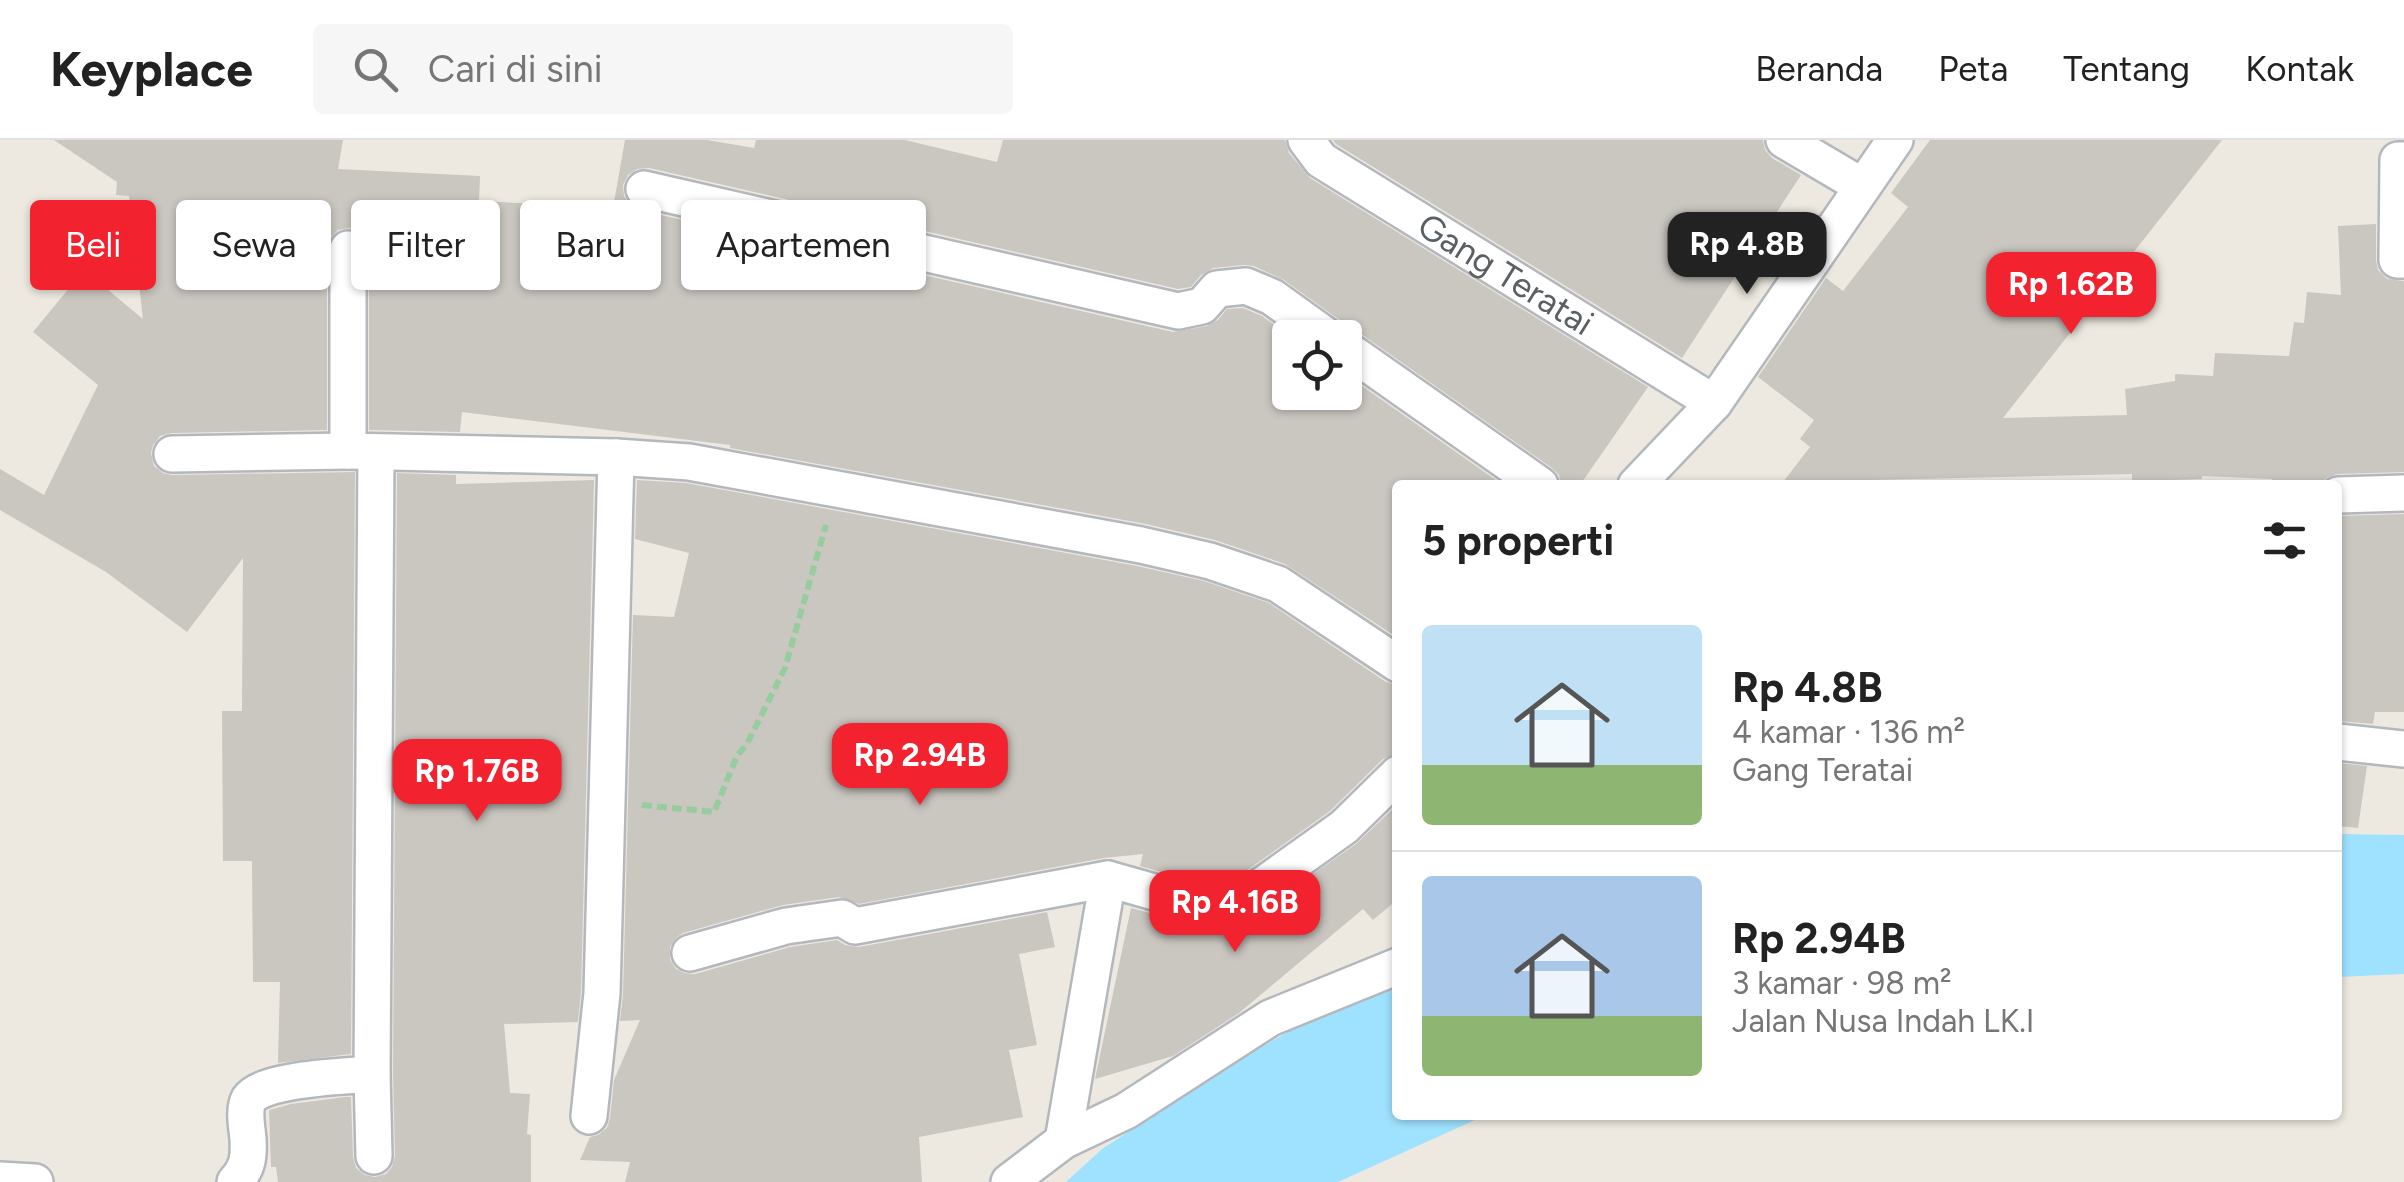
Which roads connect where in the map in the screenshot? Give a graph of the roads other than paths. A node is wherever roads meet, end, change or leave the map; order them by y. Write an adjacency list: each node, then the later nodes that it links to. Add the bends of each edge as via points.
1 (1306, 140): 11 (street, Gang Teratai, via 1321,160)
2 (1784, 140): 5 (street)
3 (1895, 140): 5 (street)
4 (2404, 160): 8 (street, via 2398,160 2397,245 2397,260)
5 (1862, 186): 11 (street)
6 (644, 189): 9 (street, via 1178,311 1202,306 1217,290 1246,286)
7 (348, 248): 12 (street)
8 (2404, 260)
9 (1305, 320)
10 (1362, 360): 15 (street)
11 (1714, 403): 16 (street)
12 (362, 452): 13 (street); 14 (street); 26 (street)
13 (172, 454)
14 (616, 457): 19 (street, via 690,462 1210,561 1278,584); 27 (street, via 602,993)
15 (1533, 480)
16 (1641, 480)
17 (2404, 493): 18 (street)
18 (2342, 495)
19 (1392, 660)
20 (2342, 742): 21 (street)
21 (2404, 749)
22 (1392, 780): 23 (street, via 1344,827 1225,912)
23 (1108, 878): 24 (street, via 855,926 842,918 786,926); 28 (street)
24 (690, 953)
25 (1392, 968): 28 (street, via 1270,1018 1126,1112)
26 (372, 1074): 29 (street); 32 (street, via 272,1084 250,1096 249,1161)
27 (588, 1116)
28 (1063, 1140): 33 (street)
29 (374, 1156)
30 (0, 1180): 31 (street)
31 (34, 1182)
32 (235, 1182)
33 (1009, 1182)

